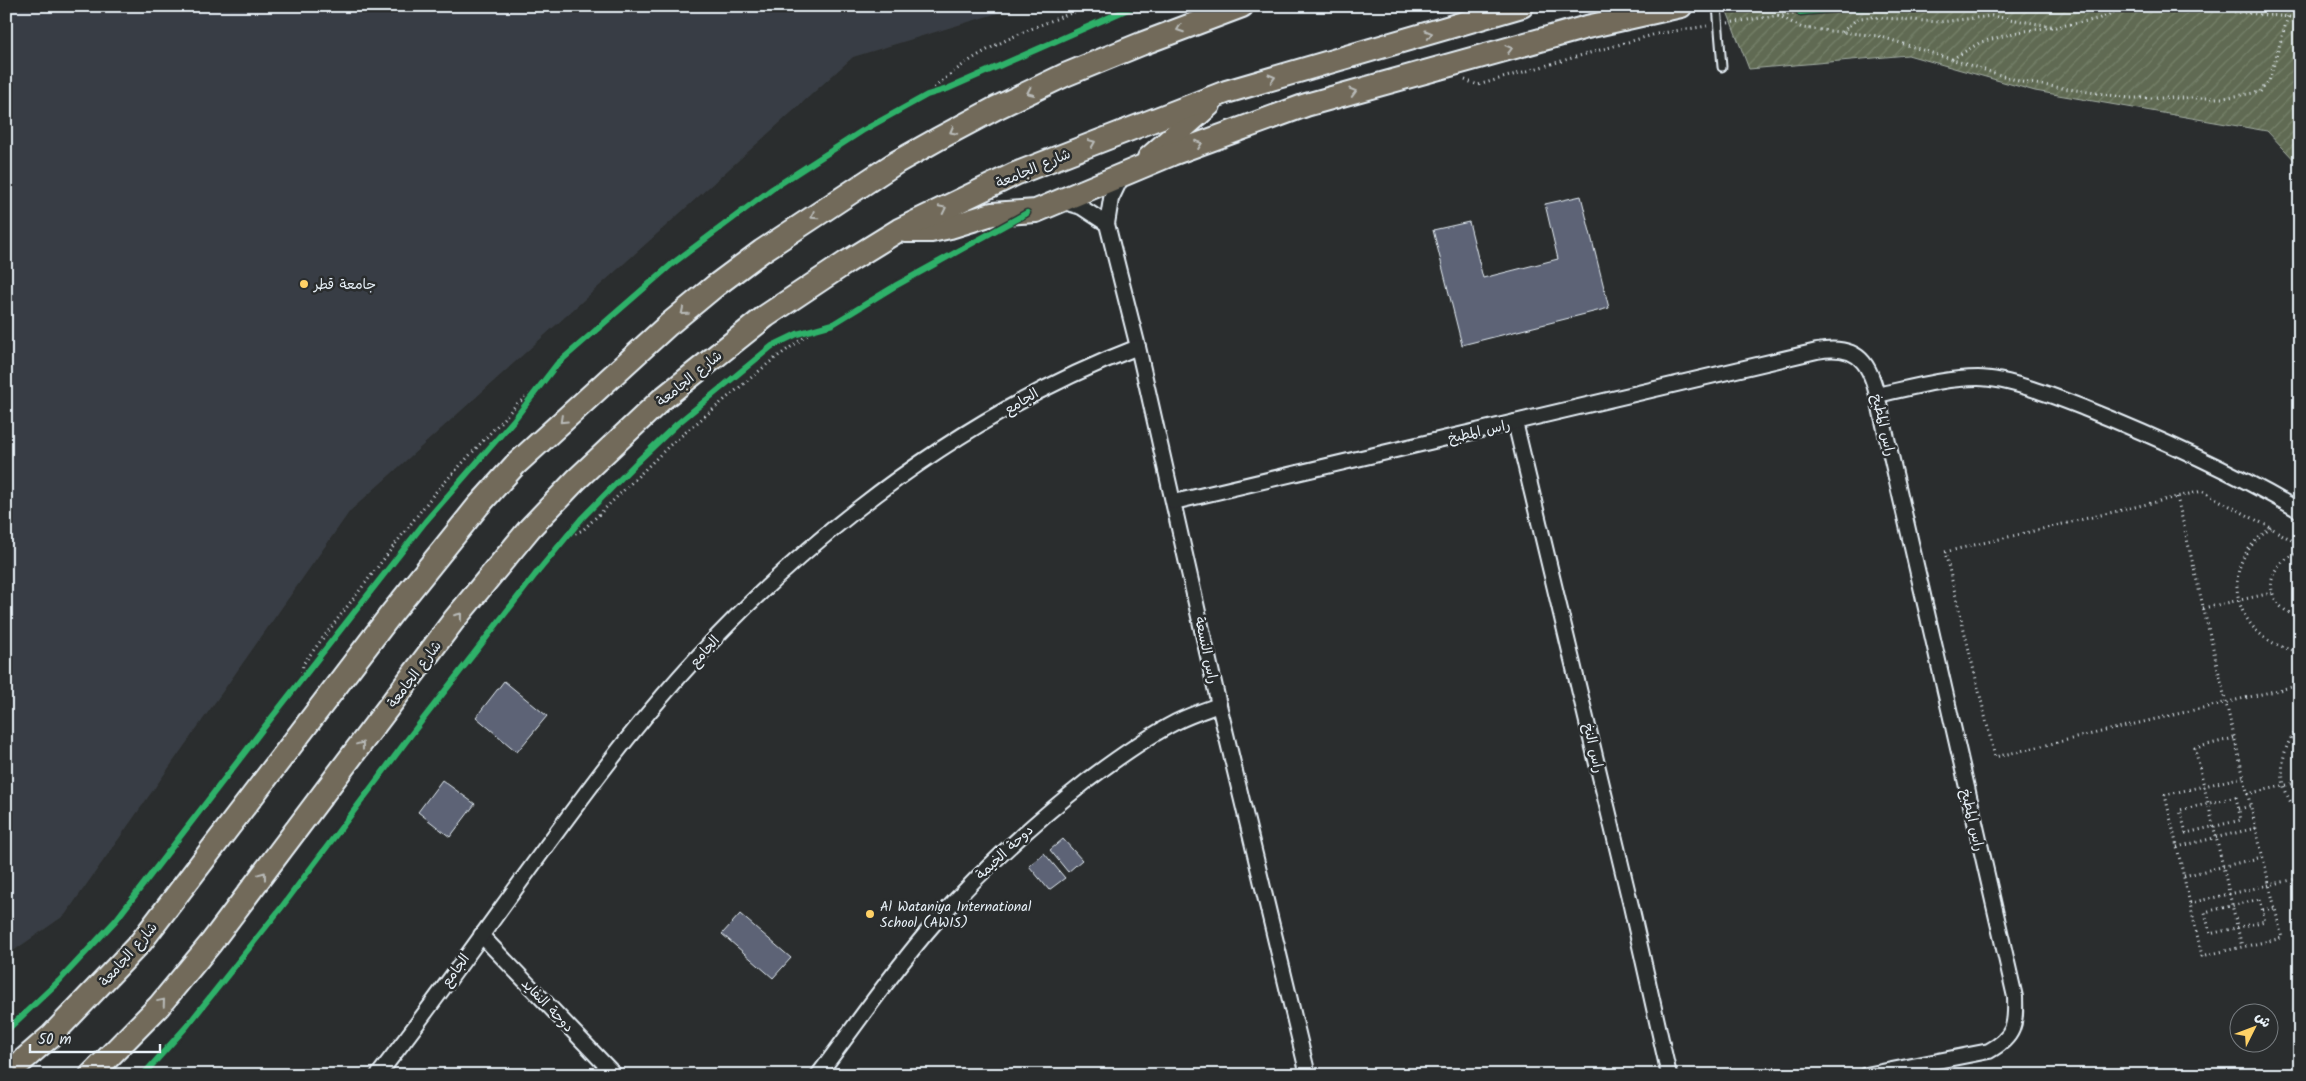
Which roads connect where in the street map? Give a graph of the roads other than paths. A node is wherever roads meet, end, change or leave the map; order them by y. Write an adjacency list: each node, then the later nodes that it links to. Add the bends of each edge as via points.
1 (1242, 6): 18 (main road, شارع الجامعة, one-way to 18, via 1065,75 938,139 762,250 668,325 516,464 478,506 141,942 52,1036)
2 (1522, 6): 6 (main road, شارع الجامعة, one-way to 2)
3 (1681, 6): 7 (main road, one-way to 3, via 1306,106 1587,27)
4 (1717, 6): 5 (lane)
5 (1722, 67)
6 (1226, 92): 7 (main road); 10 (main road, شارع الجامعة, one-way to 6, via 1015,174)
7 (1130, 172): 8 (main road); 9 (street, راس النسعة, via 1111,199)
8 (1061, 201): 9 (street, via 1082,207); 10 (main road, via 1027,213 992,214 941,229)
9 (1107, 224): 11 (street, راس النسعة)
10 (899, 230): 19 (main road, شارع الجامعة, one-way to 10, via 159,1006 211,943 454,620 530,528 661,400 758,322)
11 (1138, 347): 14 (street, راس النسعة); 17 (street, الجامع, via 1046,386 944,446 893,483 768,586 709,645 629,737)
12 (1877, 395): 13 (street, راس المطبخ, via 1866,364 1840,348); 15 (street, via 1953,379 1980,378 2048,394 2216,464); 25 (street, راس المطبخ, via 2016,1010 2013,1031 1989,1051)
13 (1516, 422): 14 (street, راس المطبخ); 24 (street, راس النخ)
14 (1174, 502): 16 (street, راس النسعة)
15 (2300, 511)
16 (1218, 705): 22 (street, دوحة الخيمة, via 1145,740 1012,843 932,925); 23 (street, راس النسعة)
17 (480, 935): 20 (street, الجامع); 21 (street, دوحة النفايد)
18 (6, 1075)
19 (91, 1075)
20 (378, 1075)
21 (615, 1075)
22 (818, 1075)
23 (1308, 1075)
24 (1669, 1075)
25 (1866, 1075)

